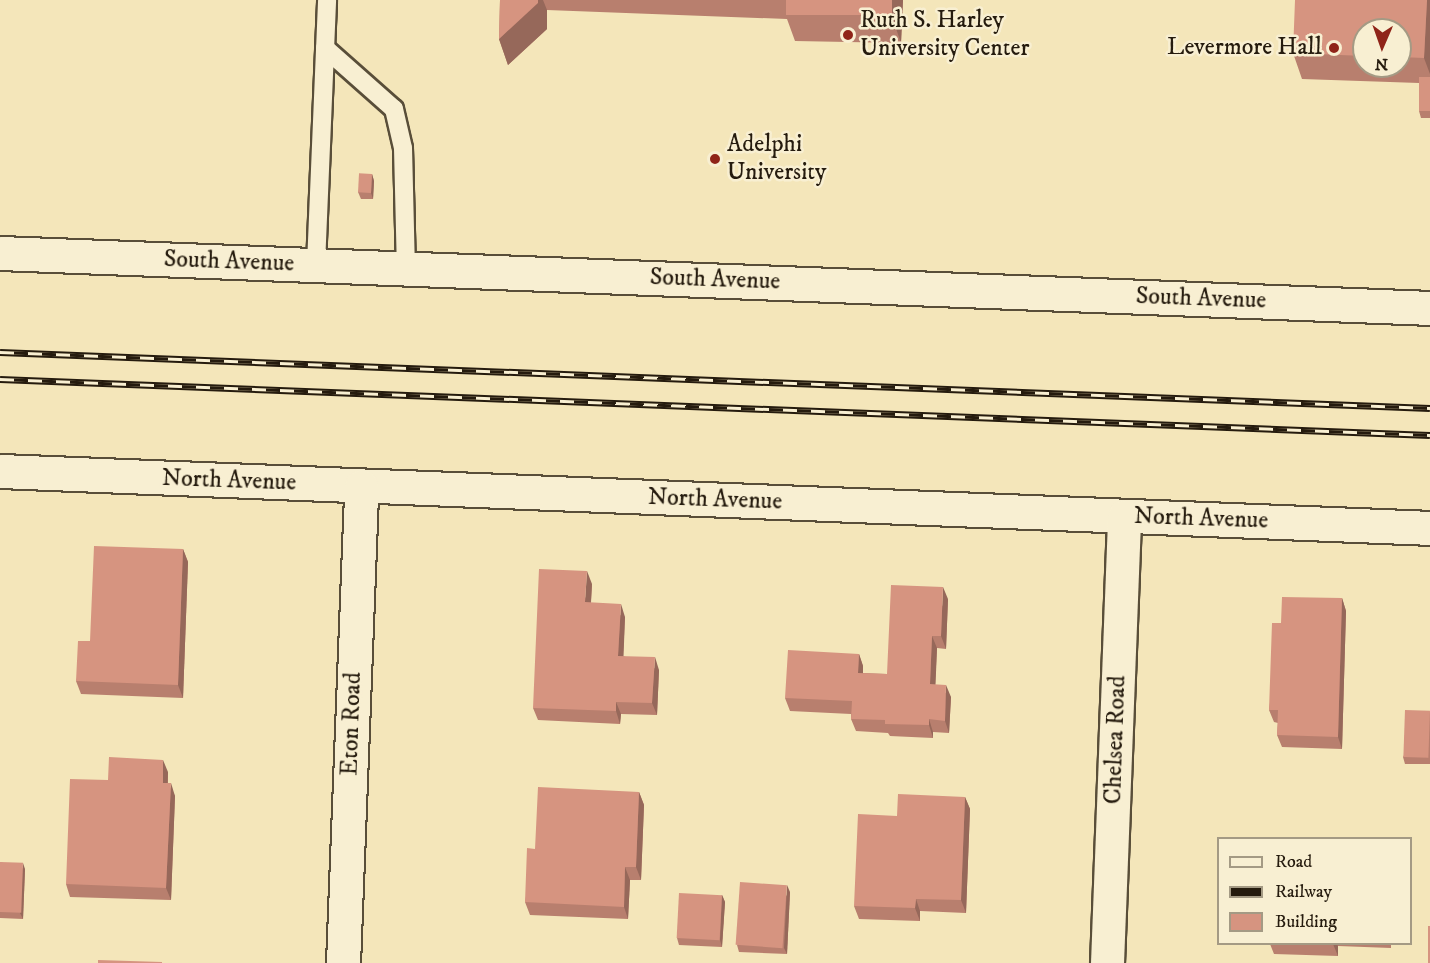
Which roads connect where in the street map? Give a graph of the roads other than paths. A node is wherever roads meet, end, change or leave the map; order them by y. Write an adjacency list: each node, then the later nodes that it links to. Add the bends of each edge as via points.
1 (327, 0): 2 (lane)
2 (325, 48): 4 (lane); 5 (lane, via 394,109 403,148)
3 (0, 253): 4 (street, South Avenue)
4 (316, 265): 5 (street, South Avenue)
5 (406, 268): 6 (street, South Avenue)
6 (1430, 308)
7 (0, 471): 8 (street, North Avenue)
8 (361, 486): 9 (street, North Avenue); 11 (street, Eton Road)
9 (1124, 516): 10 (street, North Avenue); 12 (street, Chelsea Road)
10 (1430, 528)
11 (343, 963)
12 (1107, 963)

